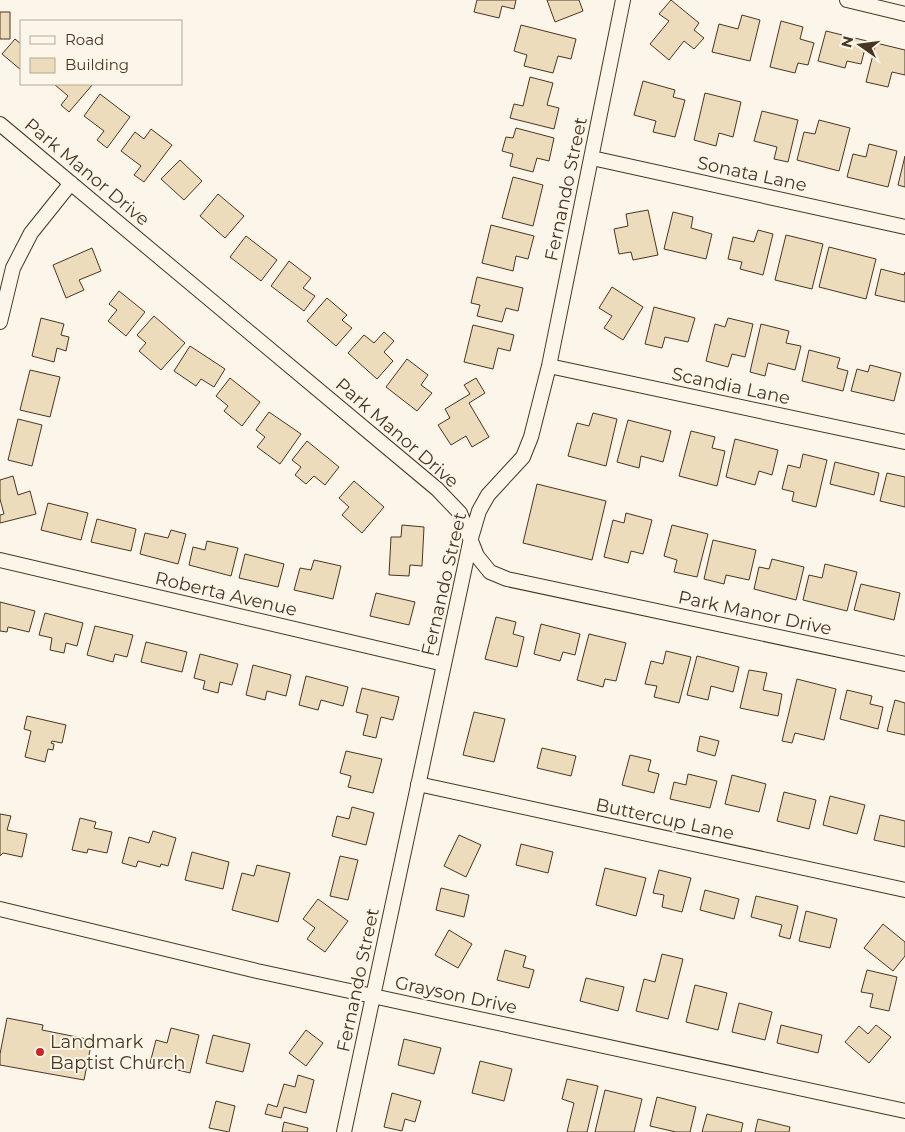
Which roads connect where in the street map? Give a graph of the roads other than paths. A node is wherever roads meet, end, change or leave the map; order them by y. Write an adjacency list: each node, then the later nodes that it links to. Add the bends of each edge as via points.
1 (624, 0): 5 (street, Fernando Street)
2 (846, 0): 3 (street)
3 (905, 14)
4 (0, 124): 6 (street, Park Manor Drive)
5 (592, 158): 7 (street, Sonata Lane); 9 (street, Fernando Street)
6 (71, 183): 8 (street, via 32,233 16,261); 11 (street, Park Manor Drive, via 437,489 460,513)
7 (905, 227)
8 (0, 322)
9 (549, 366): 10 (street, Scandia Lane); 11 (street, Fernando Street, via 523,457 488,495)
10 (905, 442)
11 (471, 538): 13 (street, Fernando Street); 14 (street, Park Manor Drive, via 477,556 490,572 507,579)
12 (0, 560): 13 (street, Roberta Avenue)
13 (444, 664): 15 (street, Fernando Street)
14 (905, 664)
15 (418, 784): 16 (street, Buttercup Lane); 18 (street, Fernando Street)
16 (905, 890)
17 (0, 909): 18 (street, Grayson Drive)
18 (374, 997): 19 (street, Grayson Drive); 20 (street, Fernando Street)
19 (905, 1111)
20 (344, 1132)

